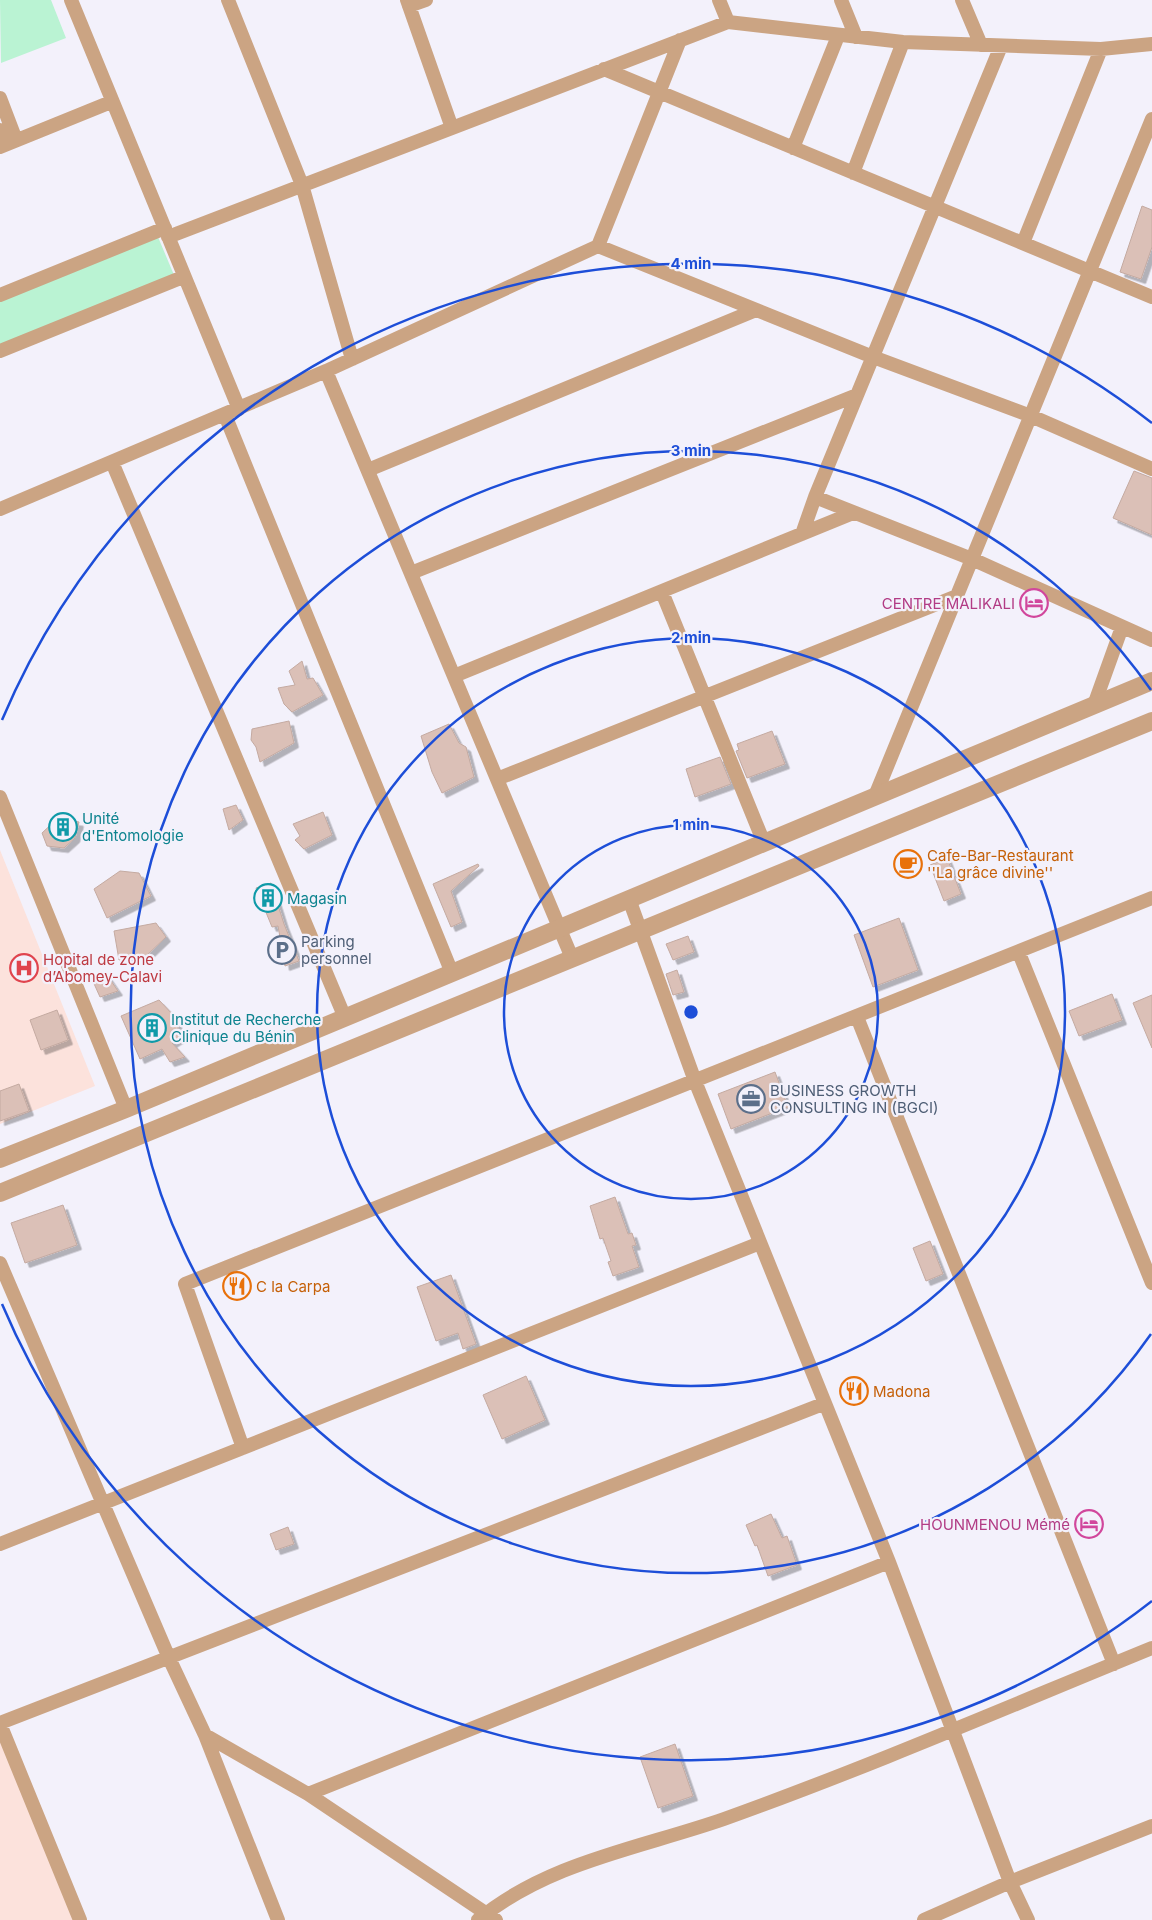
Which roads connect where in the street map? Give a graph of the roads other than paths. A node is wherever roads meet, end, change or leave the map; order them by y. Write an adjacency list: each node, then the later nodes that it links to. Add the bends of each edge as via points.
1 (71, 0): 20 (street)
2 (228, 0): 26 (street)
3 (426, 0): 7 (street)
4 (719, 0): 8 (street)
5 (840, 0): 10 (street)
6 (962, 0): 14 (street)
7 (408, 3): 22 (street)
8 (728, 22): 9 (street); 11 (street)
9 (838, 36): 10 (street); 24 (street)
10 (856, 37): 12 (street)
11 (680, 40): 17 (street); 18 (street)
12 (903, 42): 14 (street); 25 (street)
13 (1152, 44): 16 (street)
14 (980, 45): 15 (street)
15 (1001, 46): 16 (street); 27 (street)
16 (1101, 48): 29 (street)
17 (604, 69): 18 (street); 22 (street)
18 (660, 93): 24 (street); 30 (street)
19 (0, 98): 23 (street)
20 (111, 102): 23 (street); 28 (street)
21 (1152, 119): 31 (street)
22 (452, 128): 26 (street)
23 (5, 138)
24 (793, 148): 25 (street)
25 (853, 173): 27 (street)
26 (302, 185): 28 (street); 38 (street)
27 (935, 207): 29 (street); 37 (street)
28 (166, 232): 32 (street); 33 (street)
29 (1023, 243): 31 (street)
30 (598, 246): 35 (street); 38 (street)
31 (1090, 271): 34 (street); 43 (street)
32 (184, 277): 36 (street); 41 (street)
33 (0, 295)
34 (1152, 297)
35 (756, 310): 37 (street); 46 (street)
36 (0, 351)
37 (873, 357): 40 (street); 43 (street)
38 (352, 359): 39 (street)
39 (326, 371): 41 (street); 46 (street)
40 (857, 395): 47 (street); 52 (street)
41 (239, 409): 42 (street)
42 (225, 415): 44 (street); 72 (street)
43 (1031, 416): 45 (street); 51 (street)
44 (112, 462): 48 (street); 74 (street)
45 (1152, 469)
46 (368, 470): 52 (street)
47 (815, 497): 49 (street); 50 (street)
48 (0, 509)
49 (853, 513): 50 (street); 51 (street)
50 (802, 534): 53 (street)
51 (972, 559): 54 (street); 55 (street)
52 (411, 573): 57 (street)
53 (662, 592): 57 (street); 59 (street)
54 (957, 596): 59 (street); 63 (street)
55 (1122, 627): 56 (street); 60 (street)
56 (1152, 640)
57 (454, 676): 62 (street)
58 (1152, 681): 60 (street)
59 (704, 696): 62 (street); 65 (street)
60 (1094, 705): 63 (street)
61 (1152, 721): 69 (street)
62 (497, 779): 68 (street)
63 (875, 796): 65 (street)
64 (0, 797): 76 (street)
65 (764, 843): 67 (street)
66 (1152, 898): 70 (street)
67 (629, 899): 68 (street); 69 (street)
68 (559, 928): 71 (street); 72 (street)
69 (640, 931): 71 (street); 75 (street)
70 (1019, 953): 73 (street); 81 (street)
71 (572, 958): 78 (street)
72 (452, 973): 74 (street)
73 (857, 1017): 75 (street); 89 (street)
74 (345, 1018): 76 (street)
75 (694, 1081): 79 (street); 83 (street, via 185,1284)
76 (126, 1109): 77 (street)
77 (0, 1159)
78 (0, 1192)
79 (760, 1243): 82 (street); 83 (street)
80 (0, 1263): 84 (street)
81 (1152, 1283)
82 (823, 1404): 86 (street); 88 (street)
83 (243, 1448): 84 (street)
84 (103, 1503): 85 (street); 88 (street)
85 (0, 1544)
86 (889, 1562): 91 (street); 93 (street)
87 (1152, 1648): 89 (street)
88 (169, 1658): 90 (street); 92 (street)
89 (1114, 1664): 91 (street)
90 (0, 1724): 97 (street)
91 (953, 1732): 95 (street); 96 (street, via 724,1819 566,1869)
92 (205, 1735): 93 (street); 98 (street)
93 (308, 1794): 96 (street)
94 (1152, 1826): 95 (street)
95 (1010, 1882): 99 (street); 100 (street)
96 (486, 1918)
97 (80, 1920)
98 (278, 1920)
99 (924, 1920)
100 (1028, 1920)

